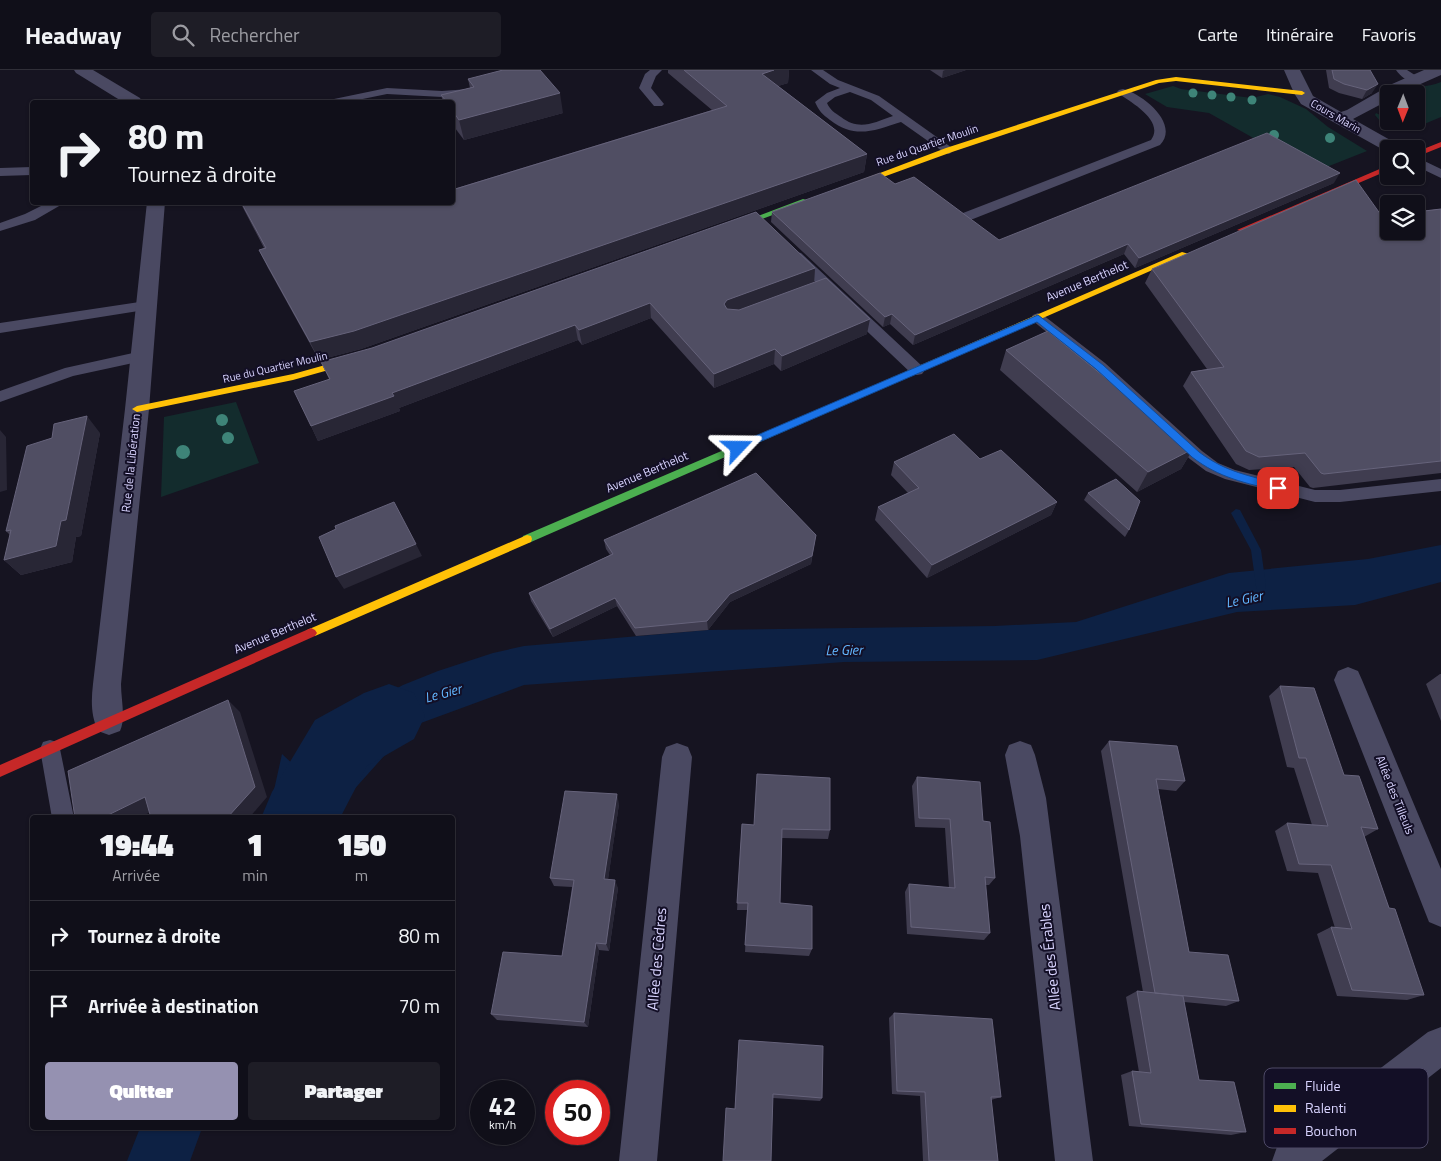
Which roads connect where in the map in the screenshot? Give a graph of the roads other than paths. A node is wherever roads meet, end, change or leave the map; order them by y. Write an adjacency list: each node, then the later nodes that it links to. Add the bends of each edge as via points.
1 (82, 70): 11 (street)
2 (657, 70): 13 (lane, via 650,74 646,88)
3 (816, 70): 7 (lane, via 834,82)
4 (1292, 70): 10 (street, Cours Marin)
5 (1438, 70): 6 (street)
6 (1408, 74): 15 (street, via 1368,106)
7 (852, 88): 14 (lane, via 875,98); 14 (lane, via 821,102 824,110 845,126 861,129)
8 (479, 90): 12 (lane, via 442,94 386,91)
9 (1123, 92): 10 (main road, Rue du Quartier Moulin, via 1158,80 1176,79); 18 (main road, Rue du Quartier Moulin); 29 (lane, via 1152,111 1161,134 1159,140)
10 (1302, 92): 15 (street, Cours Marin, via 1315,105)
11 (131, 100)
12 (343, 100)
13 (658, 104)
14 (903, 117): 18 (lane)
15 (1338, 118): 16 (street, Cours Marin)
16 (1380, 142)
17 (1441, 144): 19 (main road)
18 (949, 150): 25 (main road, Rue du Quartier Moulin)
19 (1425, 151)
20 (1425, 166): 24 (lane)
21 (30, 171): 23 (lane)
22 (1380, 171): 34 (main road)
23 (0, 172)
24 (1441, 174)
25 (839, 189)
26 (821, 196): 30 (main road)
27 (54, 205): 31 (lane)
28 (156, 205): 39 (street, Rue de la Libération)
29 (968, 216)
30 (757, 219): 32 (main road); 33 (lane)
31 (0, 227)
32 (720, 232)
33 (771, 232)
34 (1228, 235)
35 (785, 245): 37 (lane)
36 (1192, 251): 40 (main road, Avenue Berthelot)
37 (827, 285): 38 (lane); 44 (lane)
38 (810, 291)
39 (146, 306): 41 (lane); 42 (street, Rue de la Libération)
40 (1038, 318): 44 (main road, Avenue Berthelot); 47 (lane, via 1137,400 1196,455 1231,475 1315,496)
41 (0, 328)
42 (142, 356): 45 (lane, via 70,372); 46 (street, Rue de la Libération)
43 (369, 356): 46 (main road, Rue du Quartier Moulin, via 293,378)
44 (917, 370): 49 (main road, Avenue Berthelot)
45 (0, 397)
46 (137, 409): 49 (street, Rue de la Libération, via 106,684)
47 (1441, 485)
48 (1348, 680): 55 (street, Allée des Tilleuls)
49 (109, 722): 50 (main road, Avenue Berthelot)
50 (50, 749): 53 (main road, Avenue Berthelot); 54 (lane)
51 (1020, 755): 60 (street, Allée des Érables, via 1036,836)
52 (677, 757): 59 (street, Allée des Cèdres)
53 (0, 771)
54 (62, 815)
55 (1441, 910)
56 (1441, 1045): 57 (street)
57 (1411, 1068)
58 (1308, 1148): 61 (street)
59 (638, 1161)
60 (1074, 1161)
61 (1291, 1161)

